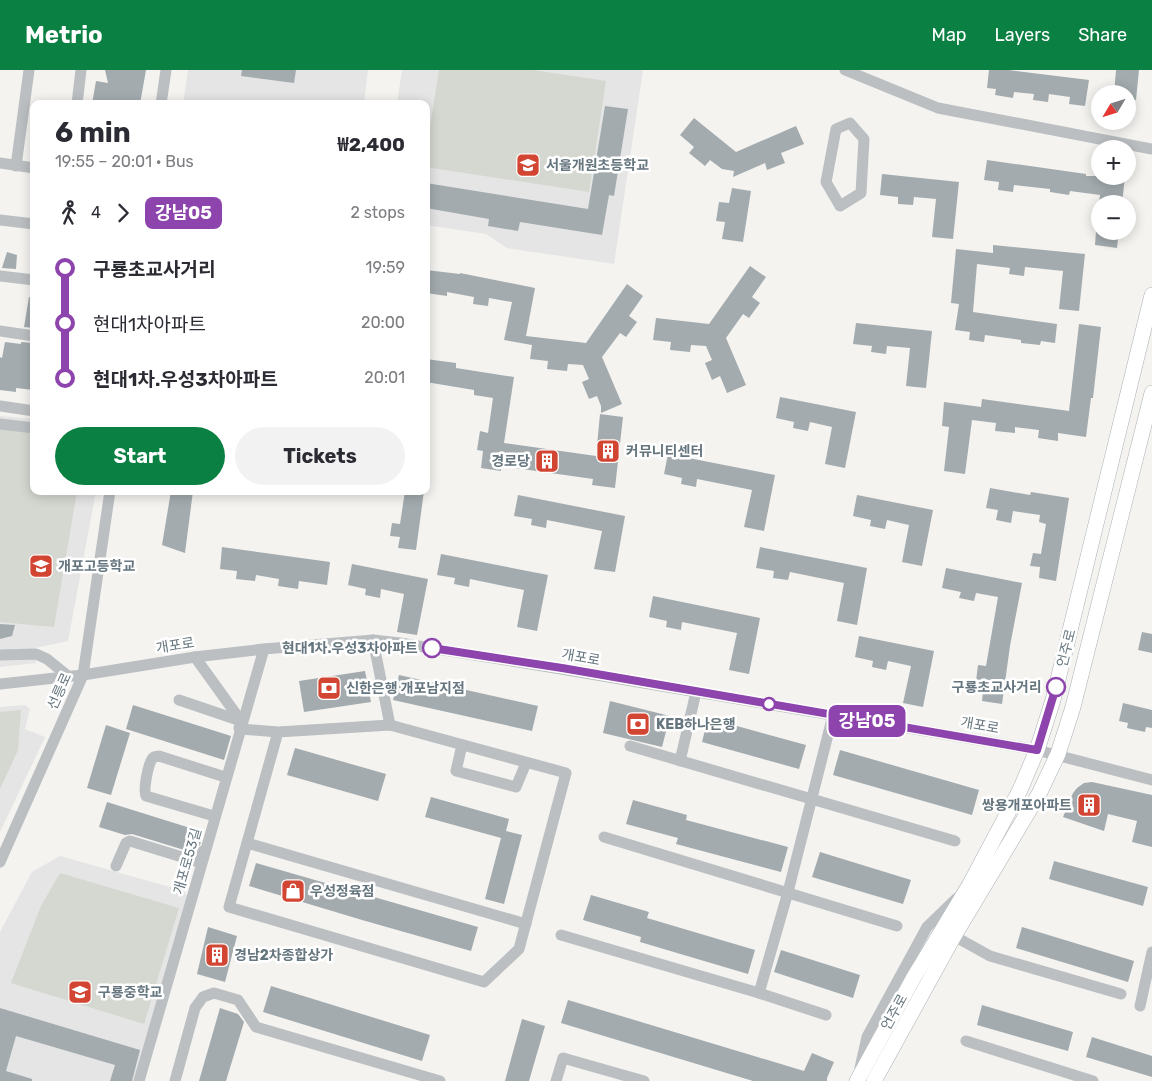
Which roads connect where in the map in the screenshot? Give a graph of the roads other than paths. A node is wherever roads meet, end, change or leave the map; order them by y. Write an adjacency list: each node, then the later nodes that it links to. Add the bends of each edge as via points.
1 (29, 70): 10 (street)
2 (82, 70): 5 (street)
3 (166, 70): 6 (street)
4 (845, 70): 8 (street, via 938,108)
5 (78, 100)
6 (162, 100)
7 (850, 123): 7 (street, via 836,129 826,182 840,206 861,193 864,139)
8 (1152, 150)
9 (0, 164): 10 (street)
10 (16, 166): 11 (street)
11 (30, 168)
12 (0, 220): 13 (street)
13 (30, 224)
14 (0, 276): 15 (street)
15 (30, 280)
16 (1152, 295): 42 (main road, 언주로, via 1053,700)
17 (0, 331): 18 (street)
18 (16, 333): 19 (street); 20 (street, via 20,340)
19 (30, 335)
20 (30, 341)
21 (1152, 393): 43 (main road, 언주로, via 1073,707)
22 (0, 406): 23 (street)
23 (30, 410)
24 (0, 424): 25 (street)
25 (30, 428)
26 (109, 495): 31 (street, 선릉로)
27 (372, 640): 28 (street, 개포로); 34 (street, 개포로); 38 (street)
28 (264, 649): 30 (street, 개포로); 37 (street, 개포로53길)
29 (0, 655): 32 (street, via 36,654)
30 (194, 657): 31 (street, 개포로); 37 (street)
31 (84, 675): 32 (street, 개포로); 53 (street, 선릉로)
32 (68, 676): 33 (street, 개포로)
33 (0, 684)
34 (696, 692): 36 (street, 개포로); 44 (street)
35 (179, 700): 37 (street)
36 (833, 716): 42 (street, 개포로); 48 (street)
37 (240, 725): 39 (street); 46 (street); 67 (street, 개포로53길)
38 (390, 725): 39 (street); 40 (street)
39 (278, 732): 52 (street)
40 (462, 745): 45 (street); 45 (street, via 456,771 516,787)
41 (630, 746): 44 (street)
42 (1037, 750): 43 (street, 개포로); 66 (main road, 언주로, via 1020,790 970,884)
43 (1058, 754): 47 (street, 개포로); 59 (main road, 언주로)
44 (680, 761): 48 (street)
45 (526, 763): 56 (street, via 566,773)
46 (225, 777): 49 (street); 49 (street, via 159,756 151,761 144,788 146,796)
47 (1152, 780)
48 (812, 800): 51 (street); 55 (street)
49 (214, 816): 54 (street, via 198,860 130,841 126,843)
50 (604, 837): 55 (street)
51 (956, 842)
52 (247, 843): 56 (street); 56 (street, via 229,907 484,982 519,949)
53 (0, 862)
54 (116, 866)
55 (788, 892): 57 (street); 61 (street)
56 (526, 924)
57 (897, 926)
58 (561, 935): 61 (street)
59 (954, 936): 62 (street, via 990,956); 72 (main road, 언주로)
60 (1152, 952): 63 (street)
61 (758, 993): 64 (street)
62 (1121, 994)
63 (1140, 1006)
64 (826, 1015)
65 (966, 1041): 73 (street)
66 (857, 1080)
67 (140, 1081)
68 (175, 1081): 69 (street, via 195,1008 203,997 214,993 238,1000 256,1027)
69 (440, 1081)
70 (556, 1081): 71 (street, via 563,1058)
71 (644, 1081)
72 (874, 1081)
73 (1093, 1081)

